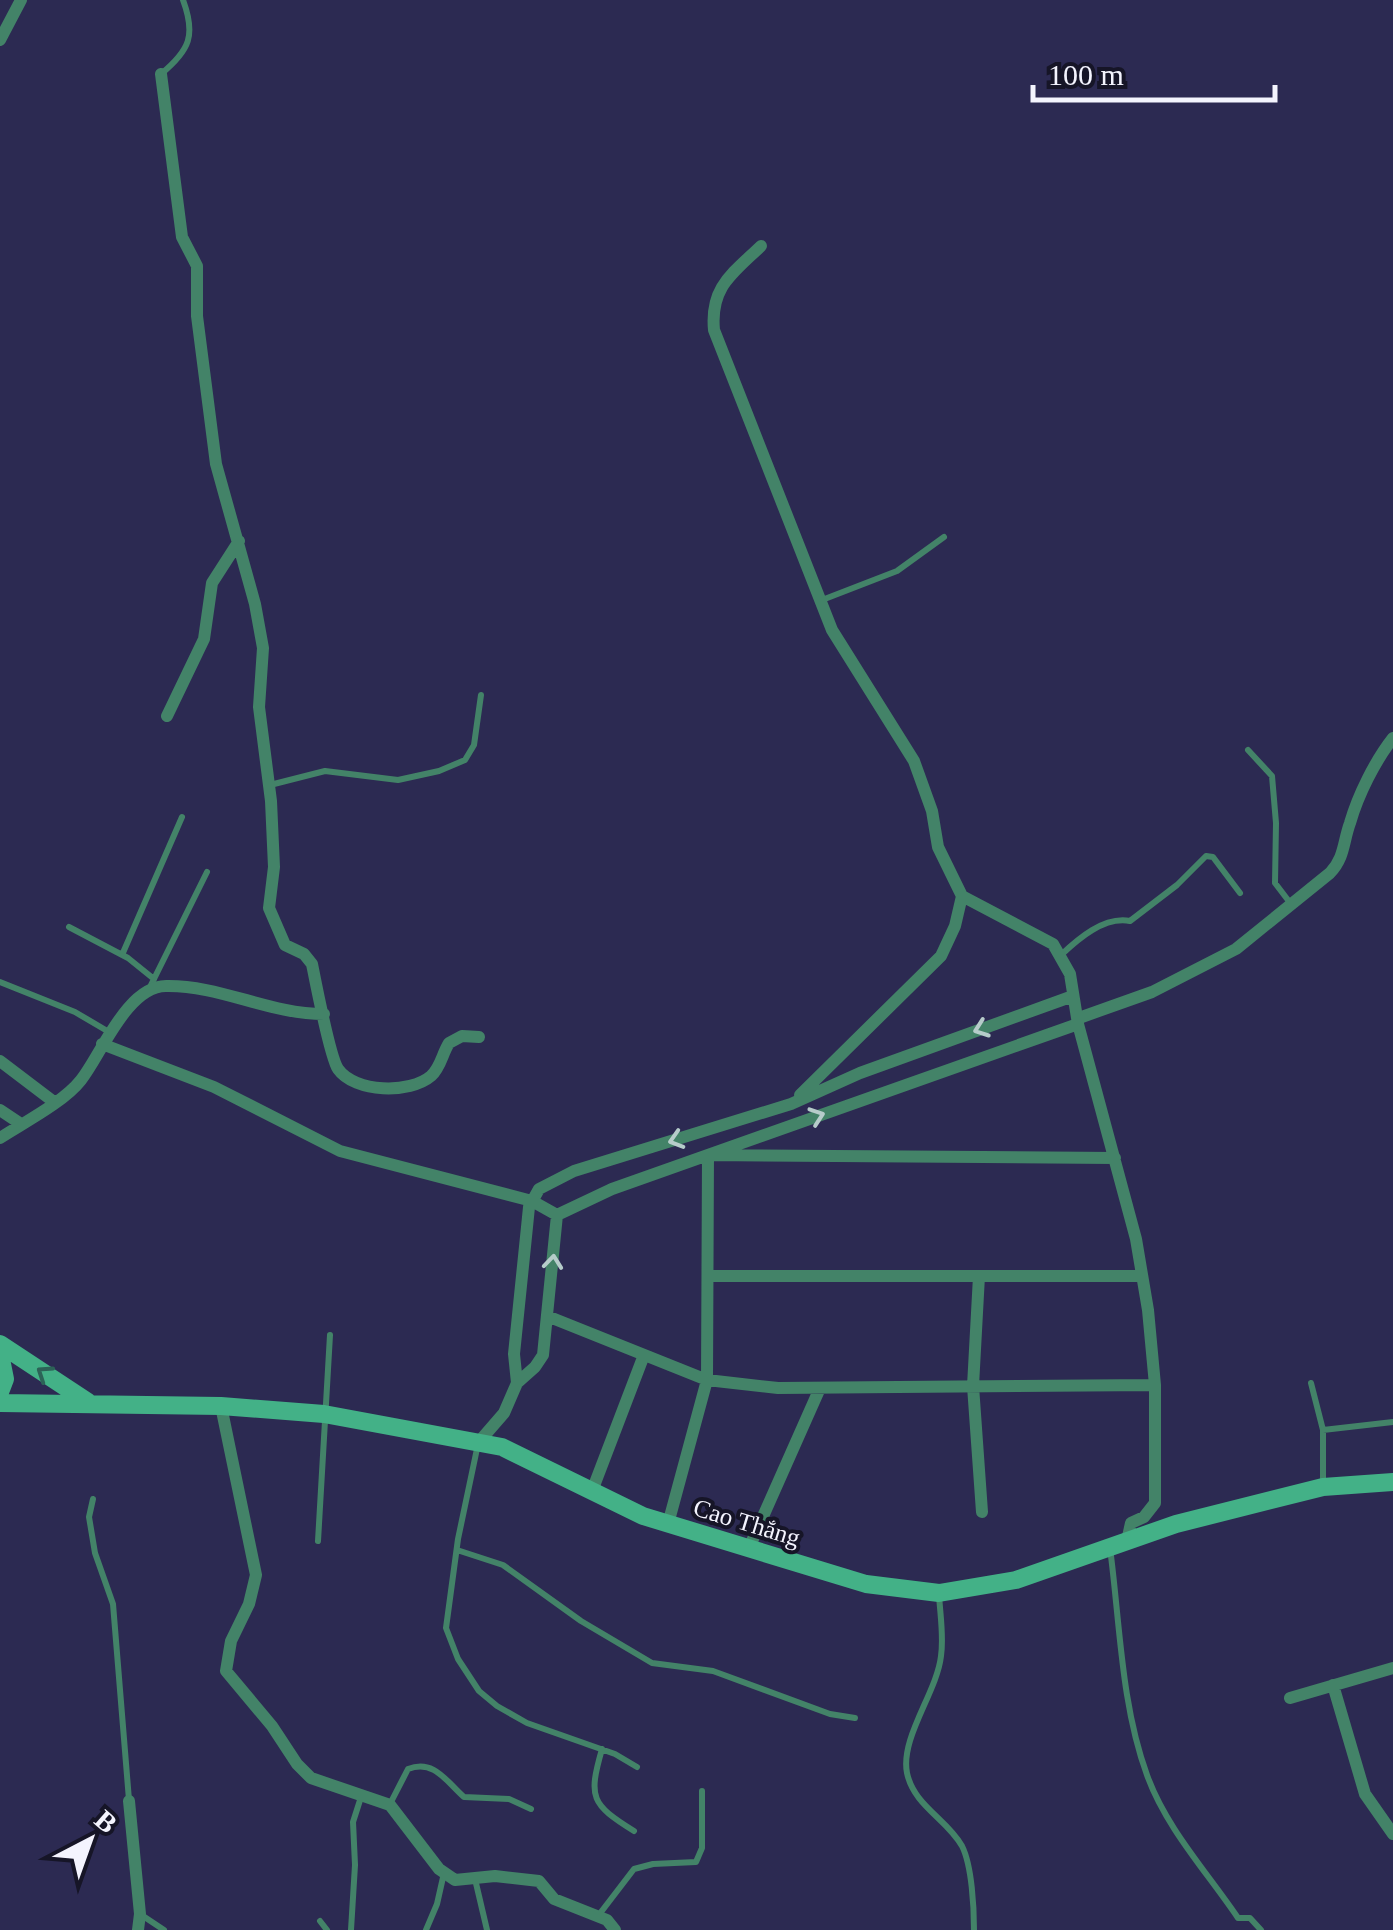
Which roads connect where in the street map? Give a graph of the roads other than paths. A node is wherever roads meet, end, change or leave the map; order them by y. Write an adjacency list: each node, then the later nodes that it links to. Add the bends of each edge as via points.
1 (21, 0): 3 (street)
2 (184, 0): 4 (lane, via 192,19 186,47)
3 (0, 40)
4 (161, 74): 7 (street, via 182,237 197,266 216,464)
5 (761, 246): 8 (street, via 721,284 714,330)
6 (944, 537): 8 (lane, via 897,571)
7 (239, 541): 10 (street, via 212,584 204,639); 13 (street, via 263,648 258,706)
8 (820, 600): 17 (street, via 914,761 938,846)
9 (481, 695): 13 (lane, via 474,745 465,760 398,780 324,771)
10 (167, 716)
11 (1393, 738): 18 (street, via 1349,823 1340,863)
12 (1248, 750): 18 (lane, via 1272,776 1275,883)
13 (268, 785): 26 (street, via 274,867 269,908 285,945 312,964)
14 (182, 818): 20 (lane)
15 (207, 872): 22 (lane)
16 (1240, 893): 21 (lane, via 1206,856 1130,922 1084,934)
17 (962, 896): 21 (street, via 1038,934); 32 (street, via 941,956)
18 (1292, 904): 27 (street, via 1236,950)
19 (69, 926): 20 (lane)
20 (122, 955): 22 (lane)
21 (1060, 955): 25 (street)
22 (154, 979): 24 (lane)
23 (0, 982): 29 (lane, via 75,1012)
24 (146, 994): 26 (street, via 159,986 194,986 275,1009); 29 (street)
25 (1073, 996): 27 (street); 32 (street, one-way to 32)
26 (324, 1014): 28 (street, via 335,1066 354,1083 380,1087 428,1080 449,1042)
27 (1079, 1021): 36 (street, one-way to 27); 37 (street)
28 (479, 1037)
29 (105, 1038): 31 (street, via 80,1082); 38 (street, via 340,1150)
30 (0, 1061): 31 (street)
31 (54, 1102): 34 (street)
32 (791, 1104): 38 (street, one-way to 38, via 574,1172 538,1190)
33 (0, 1110): 34 (street)
34 (21, 1124): 35 (street)
35 (0, 1138)
36 (708, 1155): 37 (street); 39 (street); 40 (street)
37 (1115, 1158): 42 (street)
38 (532, 1201): 39 (street); 50 (street, via 514,1354)
39 (557, 1215): 43 (street, one-way to 39)
40 (708, 1276): 41 (street); 48 (street)
41 (980, 1276): 42 (street); 52 (street)
42 (1142, 1276): 51 (street)
43 (547, 1316): 47 (street); 50 (street, via 543,1355)
44 (330, 1335): 58 (lane)
45 (0, 1344): 55 (main road, one-way to 45)
46 (0, 1354): 54 (main road, via 6,1379)
47 (644, 1354): 48 (street); 64 (street)
48 (707, 1380): 53 (street); 67 (street)
49 (1311, 1382): 60 (lane)
50 (518, 1384): 61 (street, via 504,1414)
51 (1154, 1385): 52 (street); 69 (street, via 1155,1503)
52 (973, 1386): 53 (street); 66 (street)
53 (820, 1388): 70 (street)
54 (0, 1392)
55 (88, 1402): 56 (main road, Cao Thắng); 57 (main road, Cao Thắng)
56 (0, 1403)
57 (221, 1406): 58 (main road, Cao Thắng); 80 (street, via 256,1575 226,1671 312,1778)
58 (324, 1414): 61 (main road, Cao Thắng); 68 (lane)
59 (1393, 1422): 60 (lane)
60 (1323, 1430): 63 (lane)
61 (478, 1443): 64 (main road, Cao Thắng, via 502,1447); 71 (lane)
62 (1393, 1482): 63 (main road, Cao Thắng)
63 (1324, 1487): 69 (main road, Cao Thắng)
64 (592, 1492): 67 (main road, Cao Thắng)
65 (93, 1500): 81 (lane, via 95,1554 113,1604)
66 (982, 1512)
67 (668, 1524): 70 (main road, Cao Thắng)
68 (318, 1541)
69 (1118, 1544): 72 (main road, Cao Thắng, via 1016,1580); 99 (lane, via 1126,1684 1148,1777 1205,1874 1238,1918 1250,1918)
70 (749, 1548): 72 (main road, Cao Thắng, via 866,1584)
71 (457, 1550): 76 (lane, via 502,1565 652,1663 713,1671); 77 (lane, via 446,1628 479,1692 528,1723)
72 (939, 1592): 98 (lane, via 942,1655 906,1770 916,1796 962,1847)
73 (1393, 1668): 74 (street)
74 (1333, 1686): 75 (street); 85 (street, via 1364,1794)
75 (1290, 1698)
76 (855, 1718)
77 (602, 1749): 78 (lane); 84 (lane, via 592,1785 596,1801)
78 (637, 1766)
79 (702, 1790): 89 (lane, via 696,1862 634,1869)
80 (362, 1793): 82 (street); 94 (lane, via 353,1822)
81 (128, 1801): 88 (street)
82 (390, 1805): 83 (lane, via 408,1770 420,1765 434,1768 464,1797); 86 (street)
83 (531, 1809)
84 (634, 1832)
85 (1393, 1834)
86 (444, 1872): 87 (street, via 455,1880); 95 (lane)
87 (475, 1878): 89 (street, via 539,1881 554,1899); 96 (lane)
88 (140, 1914): 91 (street); 92 (lane)
89 (597, 1917): 97 (street)
90 (320, 1922): 93 (lane)
91 (138, 1930)
92 (164, 1930)
93 (327, 1930)
94 (351, 1930)
95 (426, 1930)
96 (487, 1930)
97 (614, 1930)
98 (974, 1930)
99 (1261, 1930)

